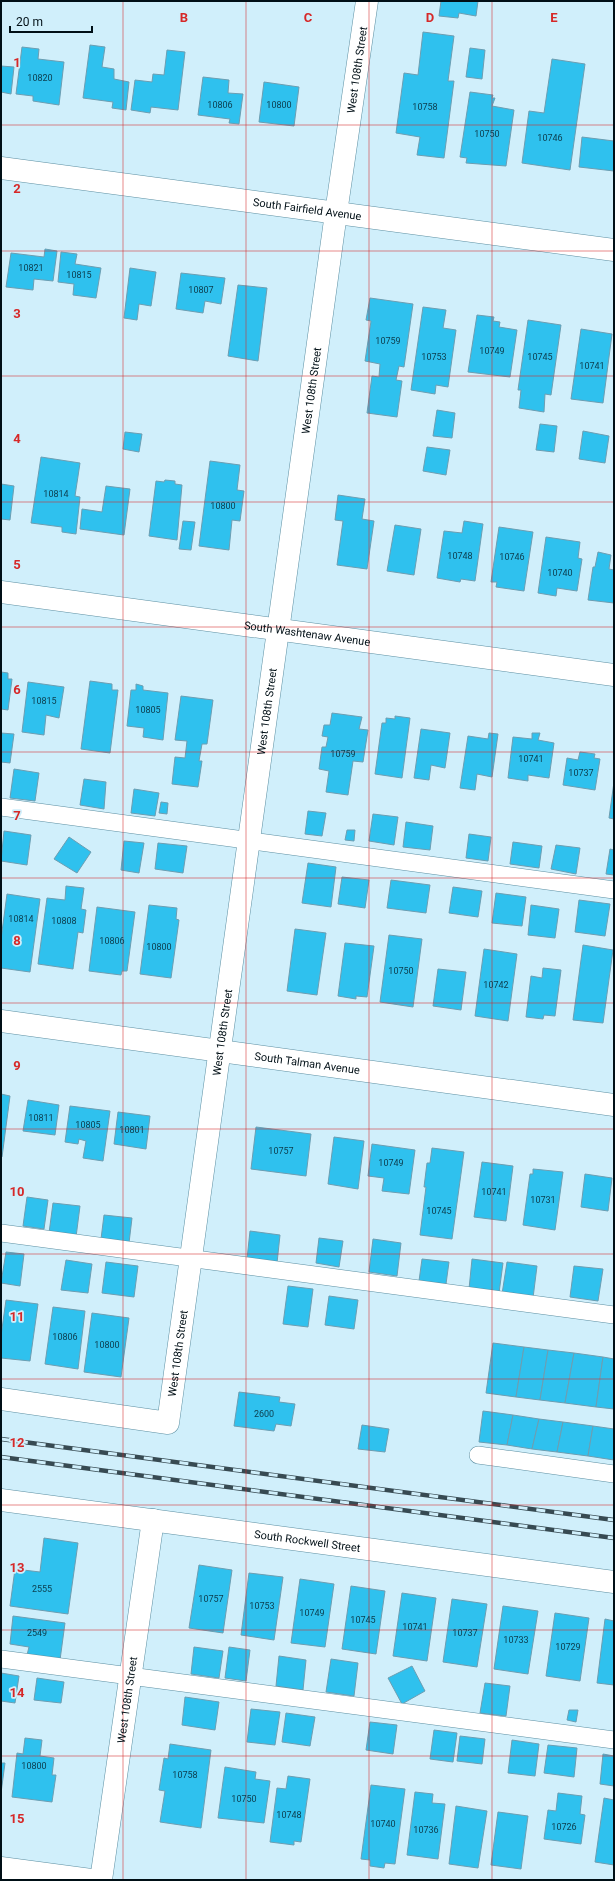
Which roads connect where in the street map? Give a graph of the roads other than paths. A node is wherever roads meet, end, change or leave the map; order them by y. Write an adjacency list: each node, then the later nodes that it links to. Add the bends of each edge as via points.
1 (367, 1): 3 (street, West 108th Street)
2 (1, 168): 3 (street, South Fairfield Avenue)
3 (336, 213): 4 (street, South Fairfield Avenue); 6 (street, West 108th Street)
4 (614, 250)
5 (1, 592): 6 (street, South Washtenaw Avenue)
6 (278, 629): 7 (street, South Washtenaw Avenue); 9 (street, West 108th Street)
7 (614, 675)
8 (1, 807): 9 (lane)
9 (249, 840): 10 (lane); 12 (street, West 108th Street)
10 (614, 890)
11 (1, 1021): 12 (street, South Talman Avenue)
12 (220, 1050): 13 (street, South Talman Avenue); 15 (street, West 108th Street)
13 (614, 1105)
14 (1, 1233): 15 (lane)
15 (191, 1258): 16 (lane); 17 (street, West 108th Street, via 168,1423)
16 (614, 1315)
17 (1, 1399)
18 (478, 1455): 19 (lane)
19 (614, 1474)
20 (1, 1500): 21 (street, South Rockwell Street)
21 (153, 1520): 22 (street, South Rockwell Street); 24 (street, West 108th Street)
22 (614, 1582)
23 (1, 1659): 24 (lane)
24 (130, 1676): 25 (lane); 28 (street, West 108th Street)
25 (614, 1740)
26 (1, 1868): 27 (street)
27 (91, 1880)
28 (101, 1880)

